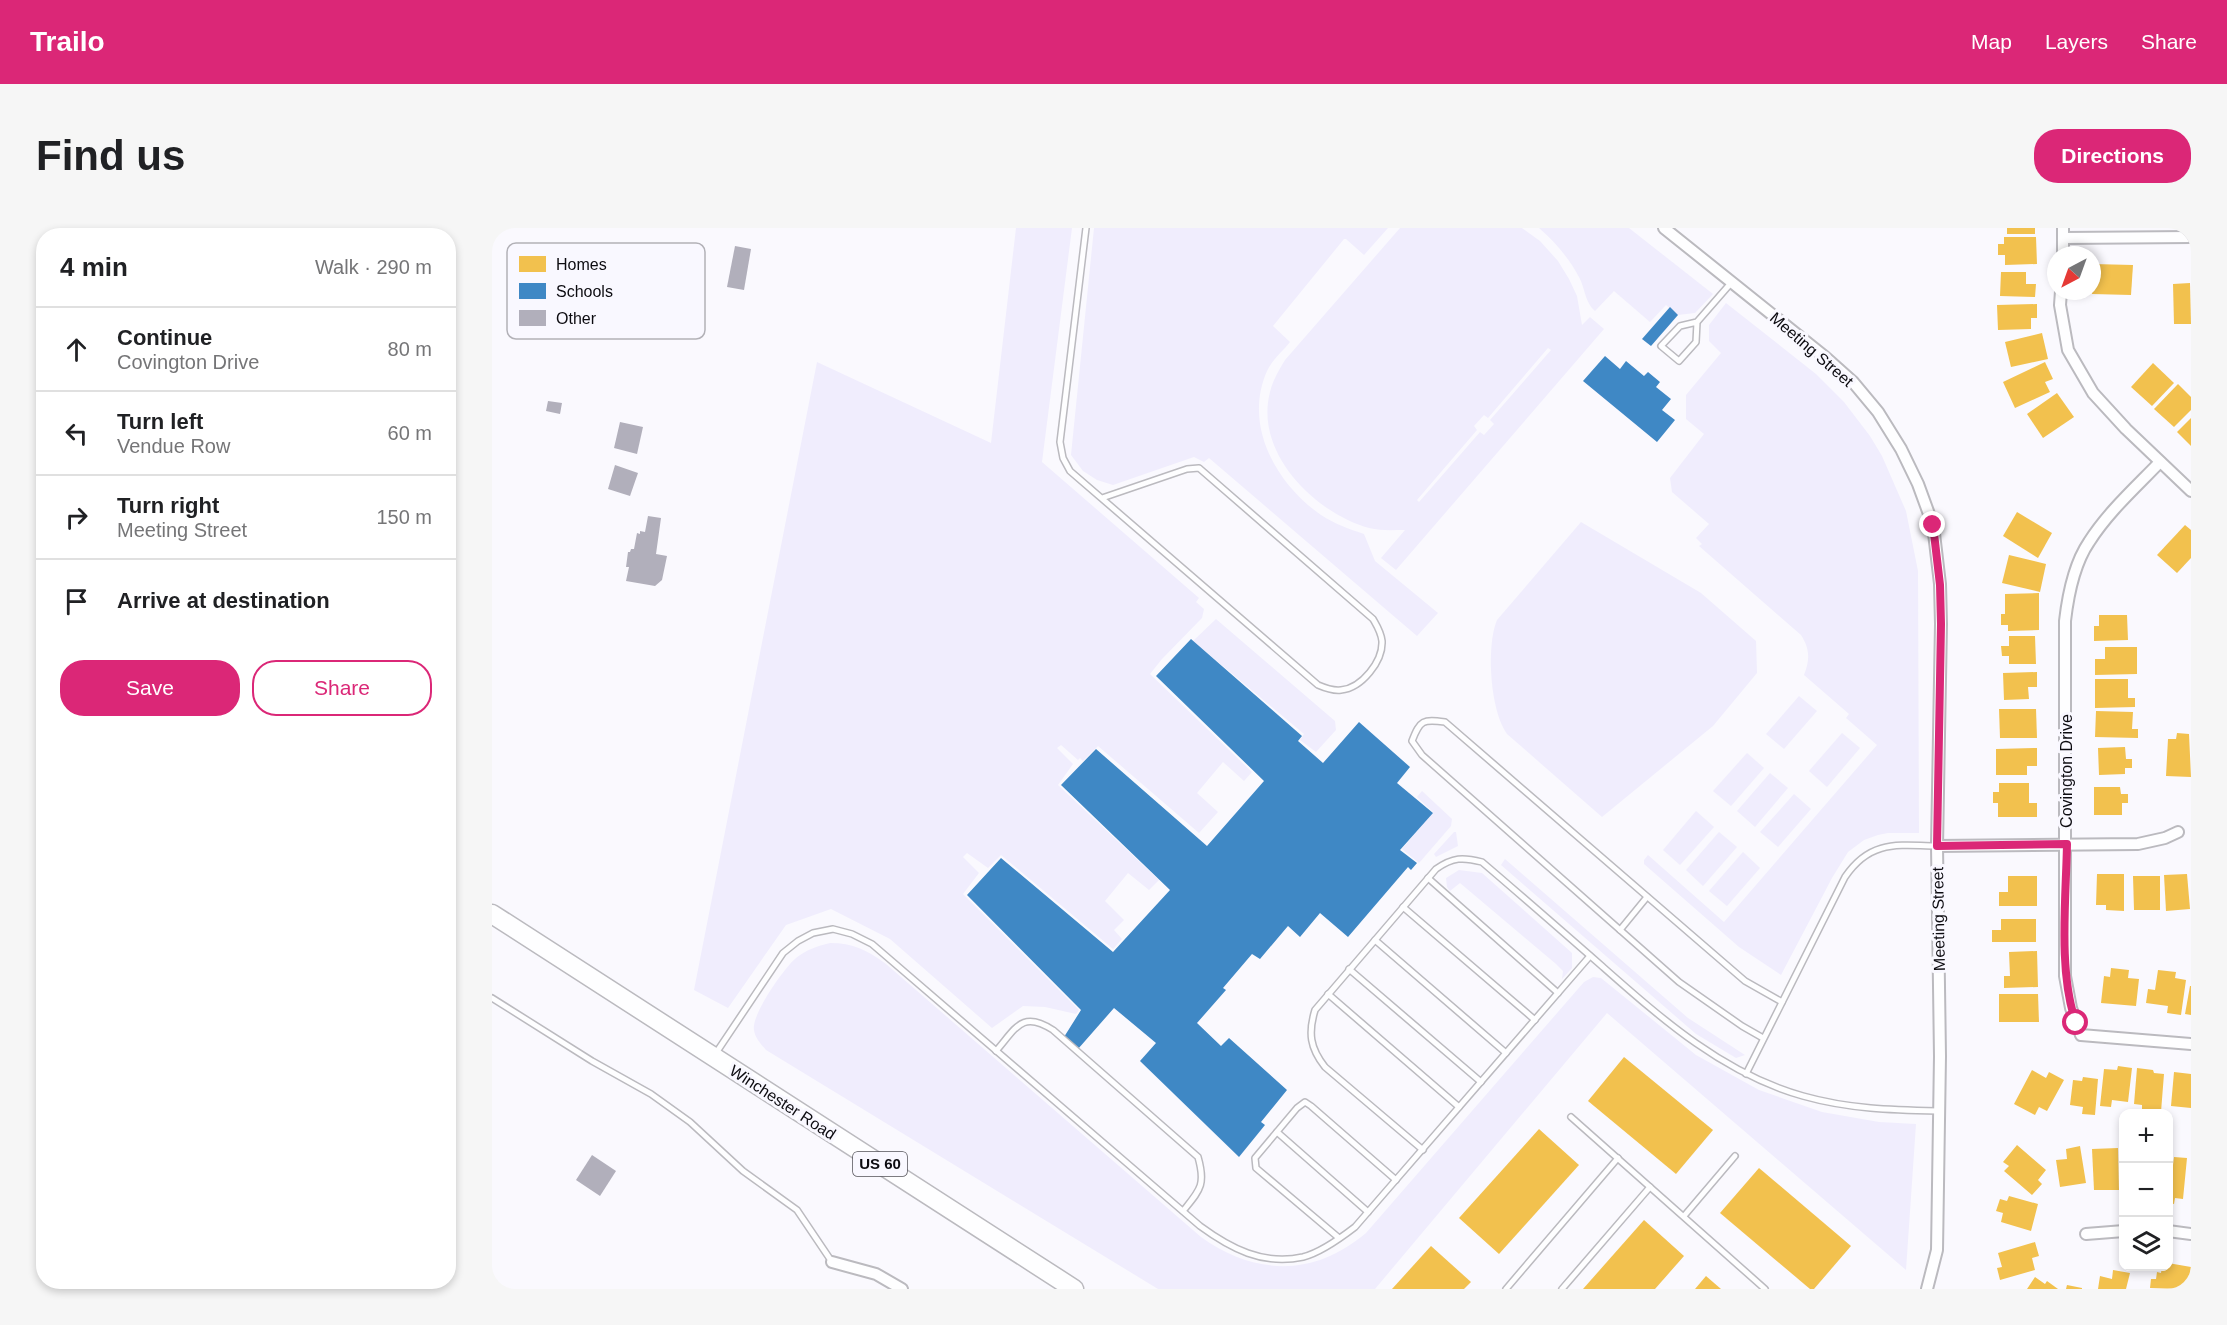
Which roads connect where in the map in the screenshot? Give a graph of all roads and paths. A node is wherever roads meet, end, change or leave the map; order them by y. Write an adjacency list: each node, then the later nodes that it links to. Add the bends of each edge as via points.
1 (1086, 228): 10 (lane, via 1060,442 1070,471)
2 (1664, 228): 5 (street, Meeting Street)
3 (2063, 233): 4 (street)
4 (2191, 237)
5 (1732, 282): 7 (lane); 13 (street, Meeting Street, via 1825,357 1878,412 1901,449 1933,525 1941,624)
6 (2060, 300): 8 (street, via 2068,350 2093,393)
7 (1697, 322): 7 (lane, via 1696,342 1679,361 1661,346 1680,326)
8 (2160, 462): 9 (street); 12 (street, Covington Drive, via 2088,542 2067,604)
9 (2191, 491)
10 (1102, 498): 10 (lane, via 1318,685 1342,690 1355,686 1375,663 1382,639 1373,619 1199,468)
11 (2178, 832): 12 (street, via 2138,844)
12 (2067, 844): 13 (street); 28 (street, Covington Drive, via 2065,976 2081,1035)
13 (1937, 846): 25 (lane, via 1877,848 1853,865); 35 (street, Meeting Street)
14 (1428, 878): 16 (lane); 20 (lane, via 1449,860 1467,858 1482,862); 22 (lane)
15 (1647, 897): 18 (lane); 18 (lane, via 1445,722 1429,719 1419,725 1412,741 1422,755); 25 (lane, via 1745,981)
16 (1403, 907): 19 (lane); 26 (lane)
17 (492, 914): 31 (highway, Winchester Road / US 60)
18 (1620, 930): 27 (lane, via 1679,982)
19 (1375, 940): 21 (lane); 30 (lane)
20 (1590, 956): 22 (lane); 32 (lane, via 1694,1042)
21 (1349, 969): 23 (lane); 33 (lane)
22 (1558, 993): 26 (lane)
23 (1328, 994): 34 (lane); 38 (lane, via 1311,1022 1314,1053 1333,1074)
24 (492, 998): 51 (lane, via 651,1094 690,1122 743,1171 797,1210)
25 (1782, 1002): 27 (lane)
26 (1535, 1020): 30 (lane)
27 (1763, 1038): 32 (lane)
28 (2191, 1044)
29 (996, 1051): 31 (lane, via 872,944 833,929 813,933 783,953); 43 (lane); 43 (lane, via 1017,1026 1029,1021 1053,1030 1198,1157 1203,1175 1198,1192)
30 (1506, 1053): 33 (lane)
31 (714, 1057): 53 (highway, Winchester Road / US 60)
32 (1746, 1074): 35 (lane, via 1804,1097 1855,1108)
33 (1481, 1082): 34 (lane)
34 (1459, 1107): 38 (lane)
35 (1938, 1111): 57 (street, Meeting Street, via 1937,1250)
36 (1571, 1117): 40 (lane)
37 (1276, 1132): 41 (lane, via 1305,1102); 44 (lane); 50 (lane, via 1255,1158 1256,1168)
38 (1423, 1150): 41 (lane)
39 (1735, 1156): 45 (lane)
40 (1618, 1158): 42 (lane); 54 (lane)
41 (1396, 1180): 44 (lane)
42 (1650, 1187): 45 (lane); 55 (lane)
43 (1183, 1211): 50 (lane, via 1224,1244 1251,1256 1275,1260 1304,1257)
44 (1368, 1212): 50 (lane)
45 (1684, 1216): 56 (lane)
46 (2119, 1231): 48 (street)
47 (2173, 1232): 49 (street)
48 (2086, 1234)
49 (2191, 1234)
50 (1339, 1238)
51 (832, 1262): 52 (street, via 876,1274)
52 (902, 1289)
53 (1074, 1289)
54 (1506, 1289)
55 (1562, 1289)
56 (1765, 1289)
57 (1927, 1289)

